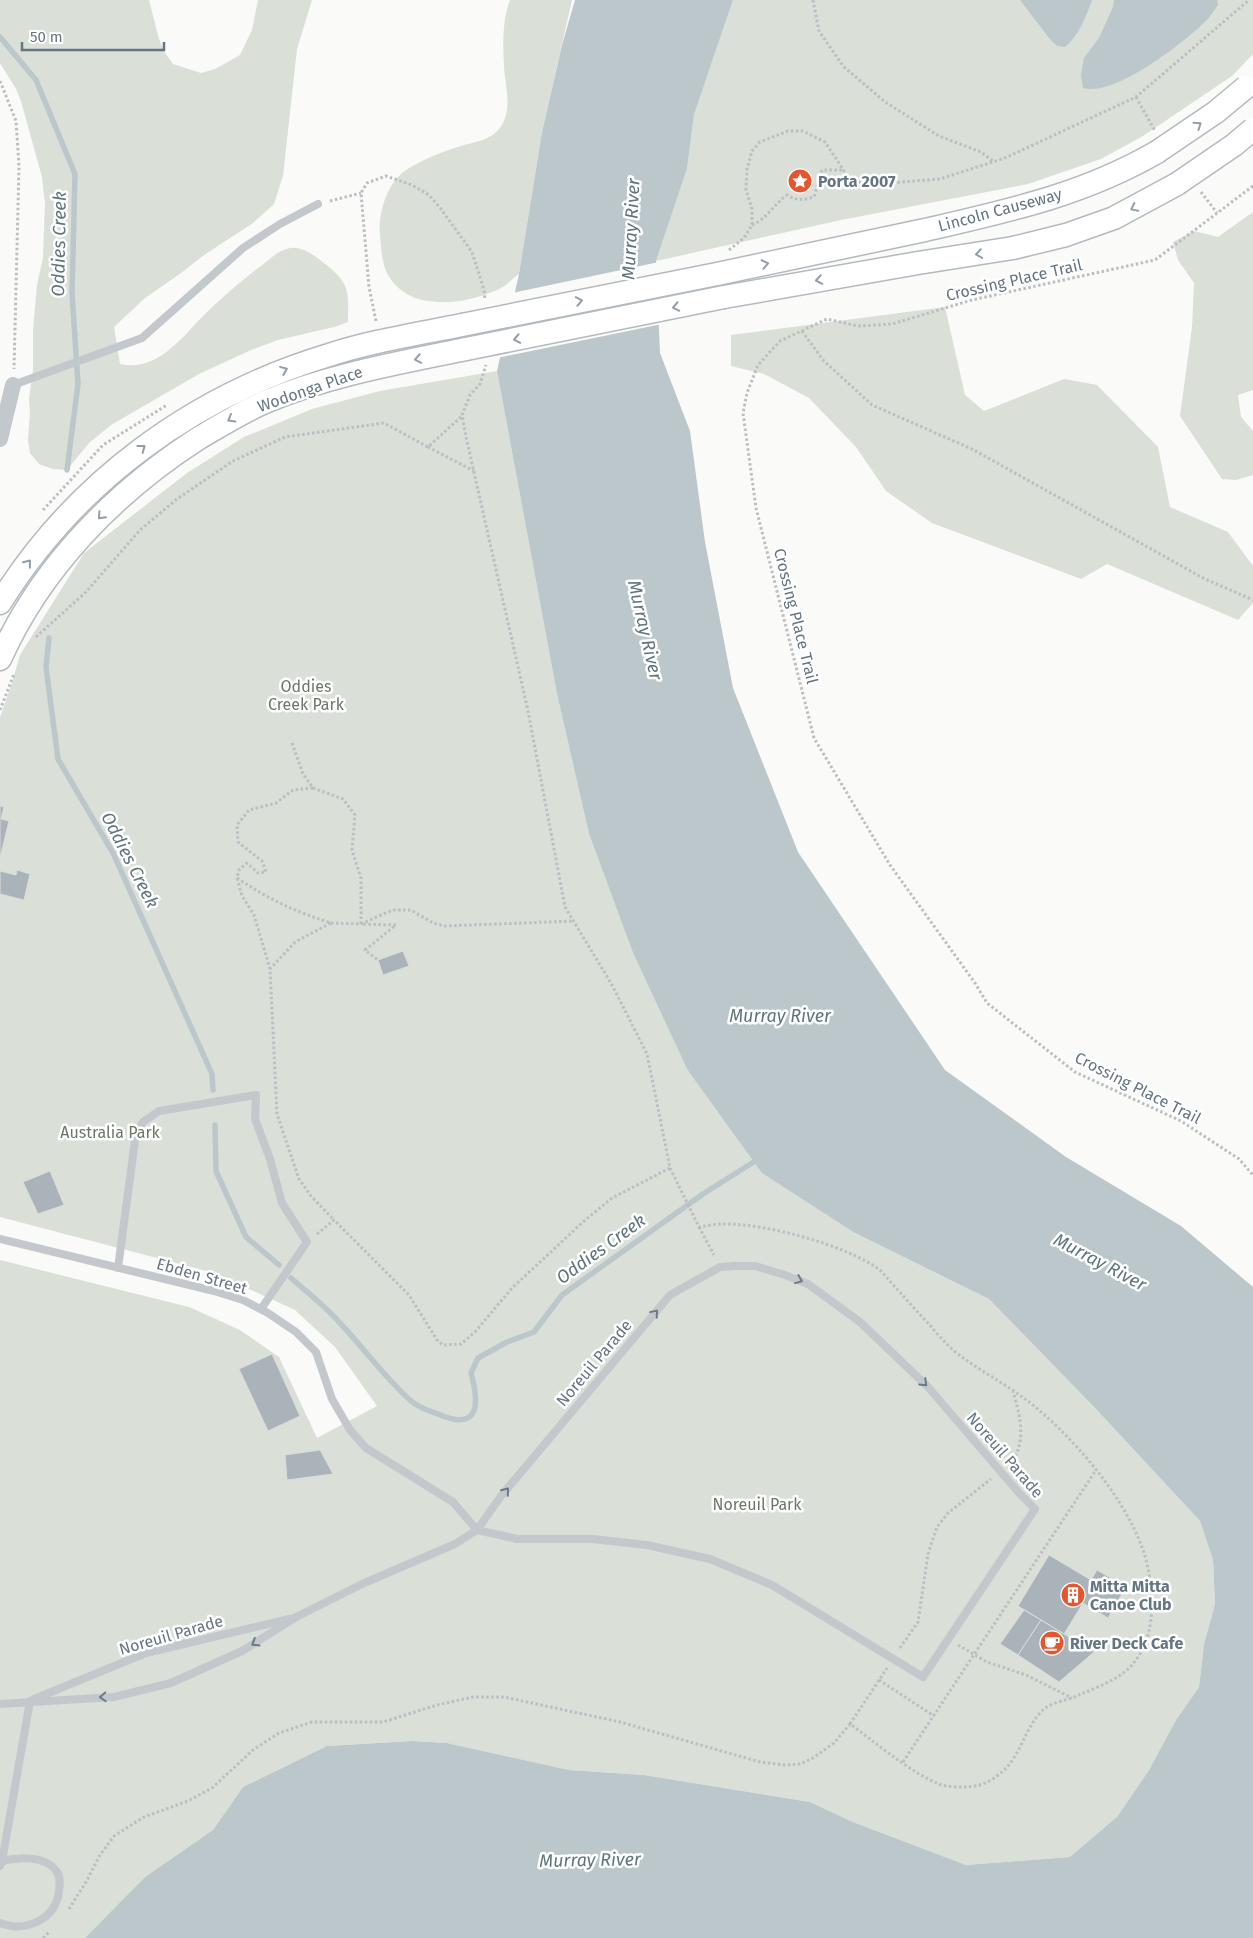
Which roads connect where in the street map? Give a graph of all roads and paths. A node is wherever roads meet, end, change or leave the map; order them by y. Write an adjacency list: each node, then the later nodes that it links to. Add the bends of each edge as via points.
1 (813, 0): 6 (path, via 819,31 842,66 885,102 939,136 981,152)
2 (1249, 0): 6 (path, via 1136,97)
3 (0, 81): 18 (path, via 16,120 19,166)
4 (1249, 83): 12 (main road, Lincoln Causeway, one-way to 4, bridge, via 922,230 1038,203 1126,170 1216,112)
5 (1253, 129): 13 (main road, Lincoln Causeway, one-way to 13, bridge, via 1176,184 1114,218 1066,235 1013,248)
6 (994, 162): 7 (path, via 940,179 894,184 865,185 848,178)
7 (843, 170): 11 (path, via 822,170 814,197 795,200 787,195 763,220); 11 (path, via 825,142 803,131 788,132 760,142 752,150 747,169 746,190 752,209)
8 (1253, 186): 16 (path, Crossing Place Trail, via 1155,260 972,300 892,324 858,326 826,319)
9 (361, 193): 10 (path); 14 (path, via 368,183 386,176 429,195 472,252 484,290); 15 (path, via 369,287)
10 (318, 204): 18 (lane, via 243,248 142,338)
11 (752, 225): 12 (path)
12 (720, 264): 24 (main road, Wodonga Place, one-way to 12, bridge, via 57,526 89,492 172,426 244,387 330,354)
13 (724, 297): 26 (main road, Wodonga Place, one-way to 26, bridge, via 358,371 299,389 234,416 140,480 106,510 61,558 31,601)
14 (486, 309)
15 (376, 321)
16 (802, 331): 23 (path, via 823,360 872,405 972,450 1202,578); 37 (path, Crossing Place Trail, via 780,341 758,365 743,412 756,508 814,738 890,865 988,1003 1075,1072 1181,1121 1239,1159)
17 (488, 357): 19 (path, via 480,384 470,395)
18 (13, 385): 20 (street)
19 (462, 415): 21 (path); 22 (path)
20 (0, 439)
21 (428, 447): 22 (path); 25 (path, via 384,422 285,437 233,461 177,499 140,530 86,592)
22 (474, 472): 31 (path, via 526,703 566,907)
23 (1253, 600)
24 (0, 603)
25 (34, 638)
26 (8, 664): 27 (path)
27 (0, 710)
28 (292, 743): 29 (path, via 303,774)
29 (314, 788): 30 (path, via 293,790 276,803 249,810 237,825 238,842 262,861 266,872 258,873 247,862 239,870); 33 (path, via 343,799 355,815 352,850 361,878)
30 (237, 878): 32 (path, via 297,912); 35 (path, via 242,896 254,915)
31 (574, 921): 33 (path, via 445,926 432,923 411,910 393,910); 36 (path, via 611,983 647,1054)
32 (331, 923): 33 (path); 35 (path, via 295,942)
33 (360, 924): 34 (path, via 396,925 365,950)
34 (378, 960)
35 (270, 969): 38 (path, via 277,1114 299,1179)
36 (670, 1168): 38 (path, via 612,1198 512,1288 475,1332 460,1344 450,1346 437,1340 410,1295); 39 (path)
37 (1253, 1175)
38 (334, 1220): 41 (path)
39 (699, 1227): 42 (path); 45 (path, via 746,1225 815,1241 860,1257 880,1270 951,1348)
40 (0, 1239): 43 (lane, Ebden Street)
41 (307, 1242): 43 (lane, via 282,1203 255,1119 256,1094 159,1111 143,1122 136,1133); 44 (lane)
42 (720, 1267): 47 (lane, Noreuil Parade, one-way to 47, via 755,1266 808,1284 860,1322 928,1387); 48 (lane, Noreuil Parade, one-way to 42, via 670,1295)
43 (118, 1268): 44 (lane, Ebden Street, via 214,1291)
44 (261, 1309): 48 (lane, Ebden Street, via 296,1332 316,1352 332,1399 350,1430 366,1448 453,1502)
45 (1013, 1391): 46 (path, via 1054,1422); 47 (path, via 1020,1416 1020,1446)
46 (1096, 1470): 51 (path); 53 (path, via 1124,1508 1143,1550 1152,1595 1152,1616 1143,1648 1134,1663 1121,1675)
47 (1001, 1471): 50 (lane, Noreuil Parade, via 1035,1509); 52 (path, via 948,1513 937,1527 928,1554 918,1622)
48 (476, 1530): 49 (lane, Noreuil Parade, via 455,1544); 52 (lane, Noreuil Parade, via 517,1539 592,1539 647,1545 710,1560 772,1585)
49 (296, 1617): 54 (lane, Noreuil Parade, via 146,1653); 54 (lane, Noreuil Parade, one-way to 54, via 242,1651 171,1683 114,1697)
50 (948, 1640): 51 (path); 52 (lane, Noreuil Parade, via 923,1678)
51 (975, 1655): 53 (path); 56 (path)
52 (892, 1659)
53 (1072, 1698): 58 (path, via 1045,1708 1034,1720 1007,1769 988,1782 967,1787 942,1785)
54 (30, 1701): 55 (lane, Noreuil Parade); 59 (lane)
55 (0, 1704)
56 (934, 1716): 57 (path, via 879,1680); 58 (path)
57 (850, 1724): 58 (path); 60 (path, via 834,1743 813,1758 800,1764 785,1765 760,1762 620,1722 504,1697 473,1697 383,1722 312,1722 279,1733 253,1750 212,1788 188,1801 144,1817 114,1836)
58 (903, 1762)
59 (1, 1863): 61 (lane, via 17,1857 34,1858 57,1872 60,1884 58,1899 42,1920 29,1926)
60 (66, 1912)
61 (0, 1923)
62 (54, 1926): 63 (path)
63 (43, 1938)

